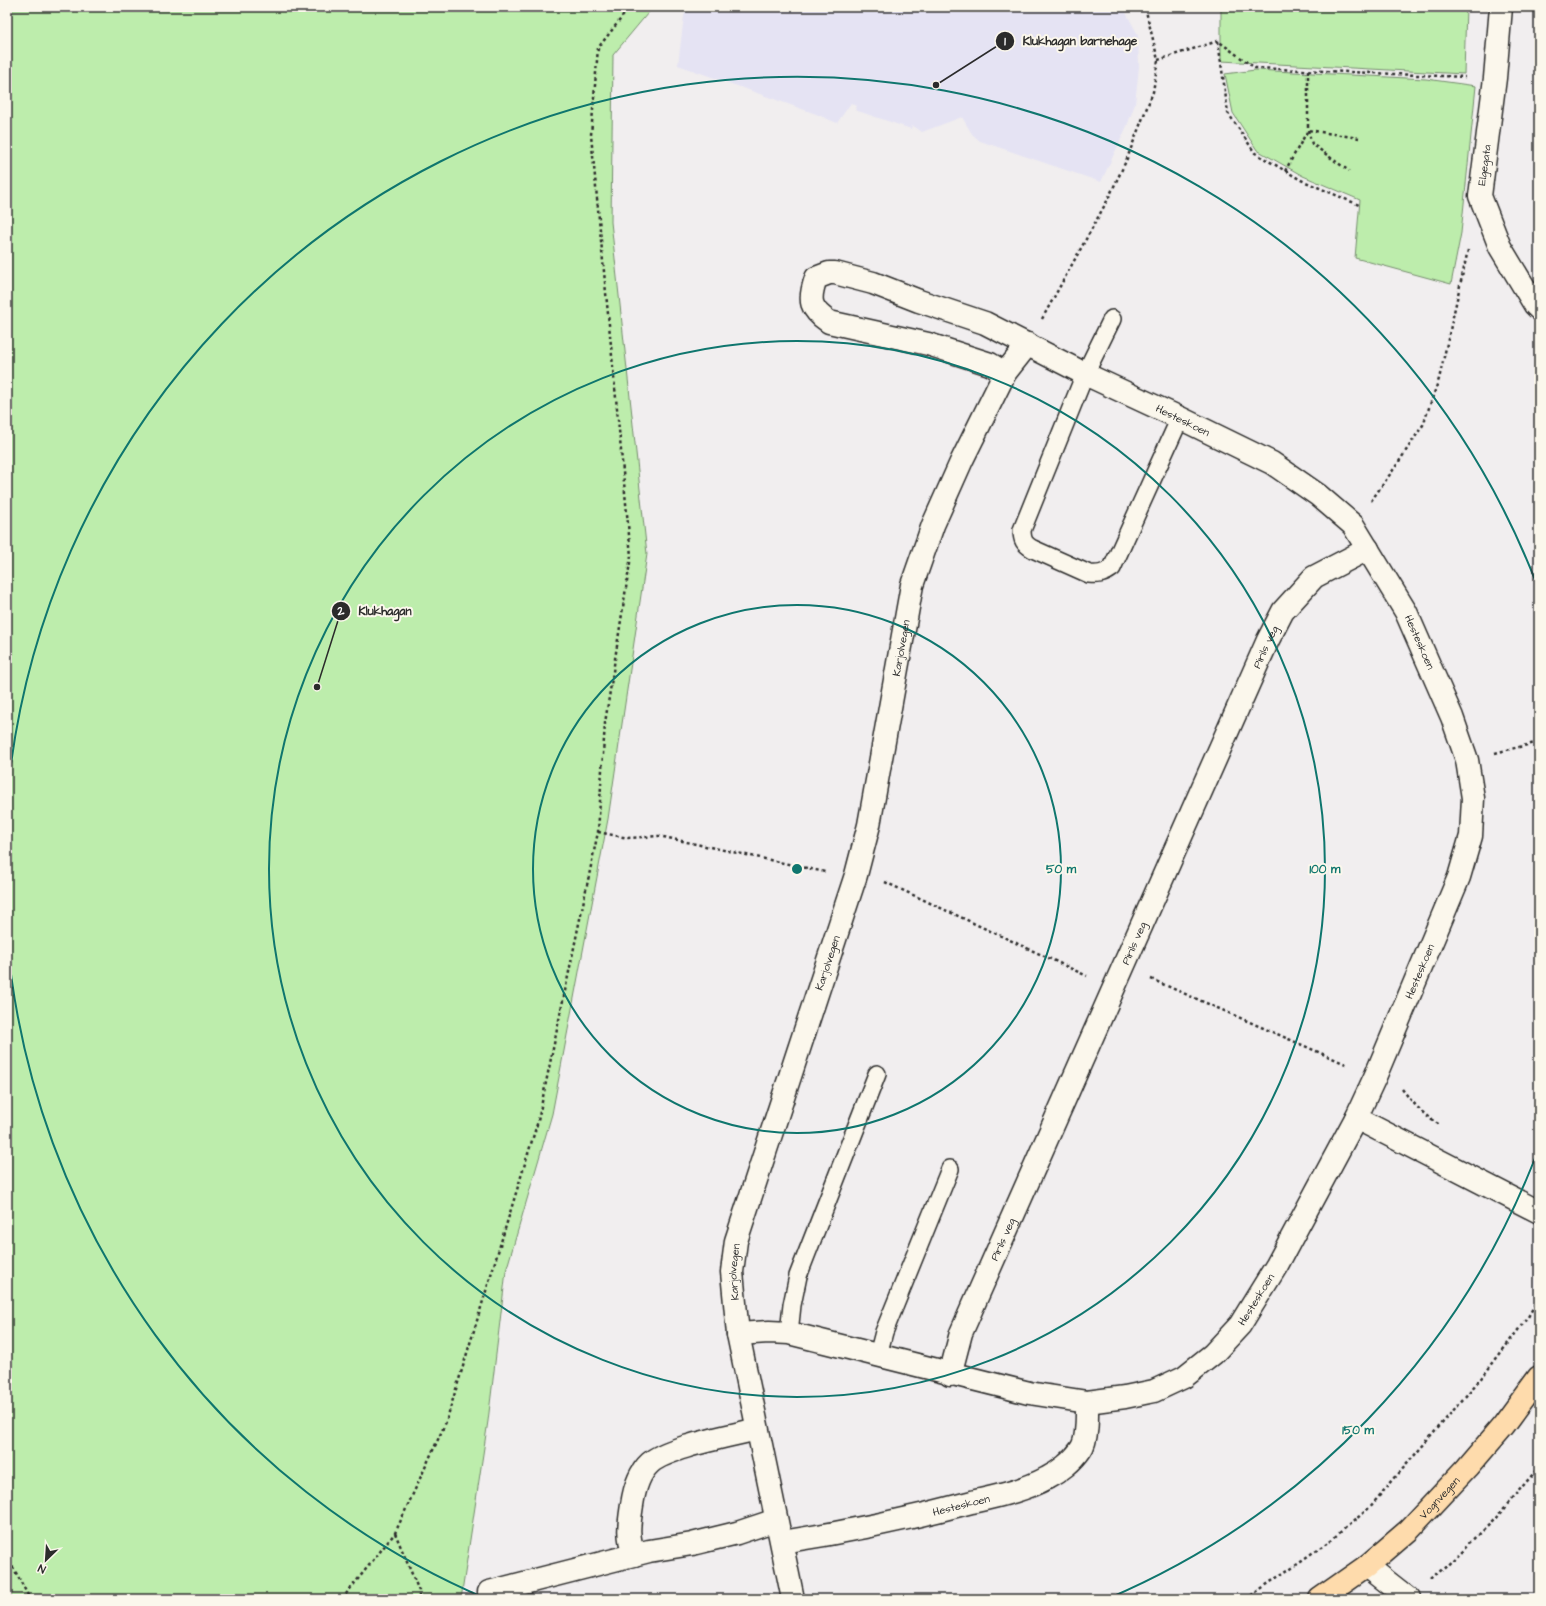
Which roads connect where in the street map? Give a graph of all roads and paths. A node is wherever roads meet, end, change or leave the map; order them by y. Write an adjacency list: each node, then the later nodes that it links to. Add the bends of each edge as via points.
1 (630, 7): 24 (path, via 598,48 591,135 631,556 605,723)
2 (1145, 7): 5 (path)
3 (1501, 7): 7 (street, Elgegata)
4 (1218, 41): 5 (path); 6 (path, via 1255,68); 10 (path, via 1228,113 1255,153)
5 (1158, 60): 16 (path, via 1153,92 1126,161 1107,201)
6 (1308, 70): 7 (path); 8 (path)
7 (1496, 78): 14 (street, Elgegata, via 1480,196 1500,247)
8 (1308, 130): 9 (path); 10 (path); 11 (path, via 1312,144)
9 (1359, 138)
10 (1285, 171): 12 (path)
11 (1349, 171)
12 (1360, 205)
13 (1468, 248): 20 (path, via 1439,379 1423,425)
14 (1539, 309)
15 (1112, 319): 18 (lane)
16 (1028, 344): 17 (street, Karjolvegen); 17 (street, Hesteskoen, via 985,323 873,283 835,273 816,278 811,298 817,314 830,322 928,344 990,364); 18 (street, Hesteskoen)
17 (1005, 373): 25 (street, Karjolvegen, via 933,525 912,585 869,825)
18 (1085, 374): 19 (street, Hesteskoen); 19 (lane, via 1022,530 1025,544 1033,549 1089,574 1105,573 1112,568)
19 (1180, 418): 20 (street, Hesteskoen, via 1272,463 1318,495)
20 (1353, 525): 21 (street, Hesteskoen)
21 (1368, 549): 23 (street, Hesteskoen, via 1406,612 1452,717); 26 (street, Pirils veg, via 1314,577 1283,611)
22 (1539, 742): 23 (path)
23 (1467, 760): 28 (street, Hesteskoen, via 1473,798 1471,836 1459,877)
24 (598, 832): 25 (path, via 628,838 659,836 839,875); 43 (path, via 538,1121 446,1422)
25 (856, 875): 26 (path, via 875,878 1099,981); 35 (street, Karjolvegen, via 736,1241 732,1272)
26 (1119, 979): 28 (path, via 1137,973); 37 (street, Pirils veg, via 961,1333)
27 (877, 1074): 34 (lane, via 798,1276)
28 (1375, 1077): 29 (street, Hesteskoen); 30 (path, via 1400,1087 1417,1108)
29 (1356, 1118): 32 (street); 39 (street, Hesteskoen, via 1265,1285 1240,1325 1213,1354 1184,1377 1154,1391)
30 (1444, 1127)
31 (950, 1169): 36 (lane, via 884,1332)
32 (1539, 1212)
33 (1539, 1297): 54 (path, via 1528,1317 1483,1376 1368,1509 1331,1540)
34 (789, 1333): 35 (street, Hesteskoen); 36 (street, Hesteskoen)
35 (738, 1334): 40 (street, Karjolvegen)
36 (878, 1354): 37 (street, Hesteskoen)
37 (950, 1375): 39 (street, Hesteskoen, via 1029,1393)
38 (1539, 1377): 47 (main road, Vognvegen, via 1503,1426 1467,1468 1409,1530)
39 (1088, 1402): 44 (street, Hesteskoen, via 1082,1448 1073,1459 1042,1481 1023,1489 947,1509 844,1532)
40 (757, 1429): 42 (street, Karjolvegen); 45 (street, via 692,1445 665,1454 650,1463 638,1484 630,1516 629,1540)
41 (1539, 1467): 48 (path, via 1494,1520)
42 (776, 1520): 44 (street, Karjolvegen); 45 (street, via 737,1533)
43 (395, 1533): 51 (path); 52 (path, via 419,1591)
44 (782, 1542): 53 (street, Karjolvegen)
45 (634, 1555): 49 (street)
46 (7, 1556): 50 (path)
47 (1367, 1566): 55 (main road, Vognvegen); 56 (street)
48 (1429, 1584)
49 (489, 1592)
50 (30, 1599)
51 (342, 1599)
52 (419, 1599)
53 (793, 1599)
54 (1246, 1599)
55 (1320, 1599)
56 (1409, 1599)

